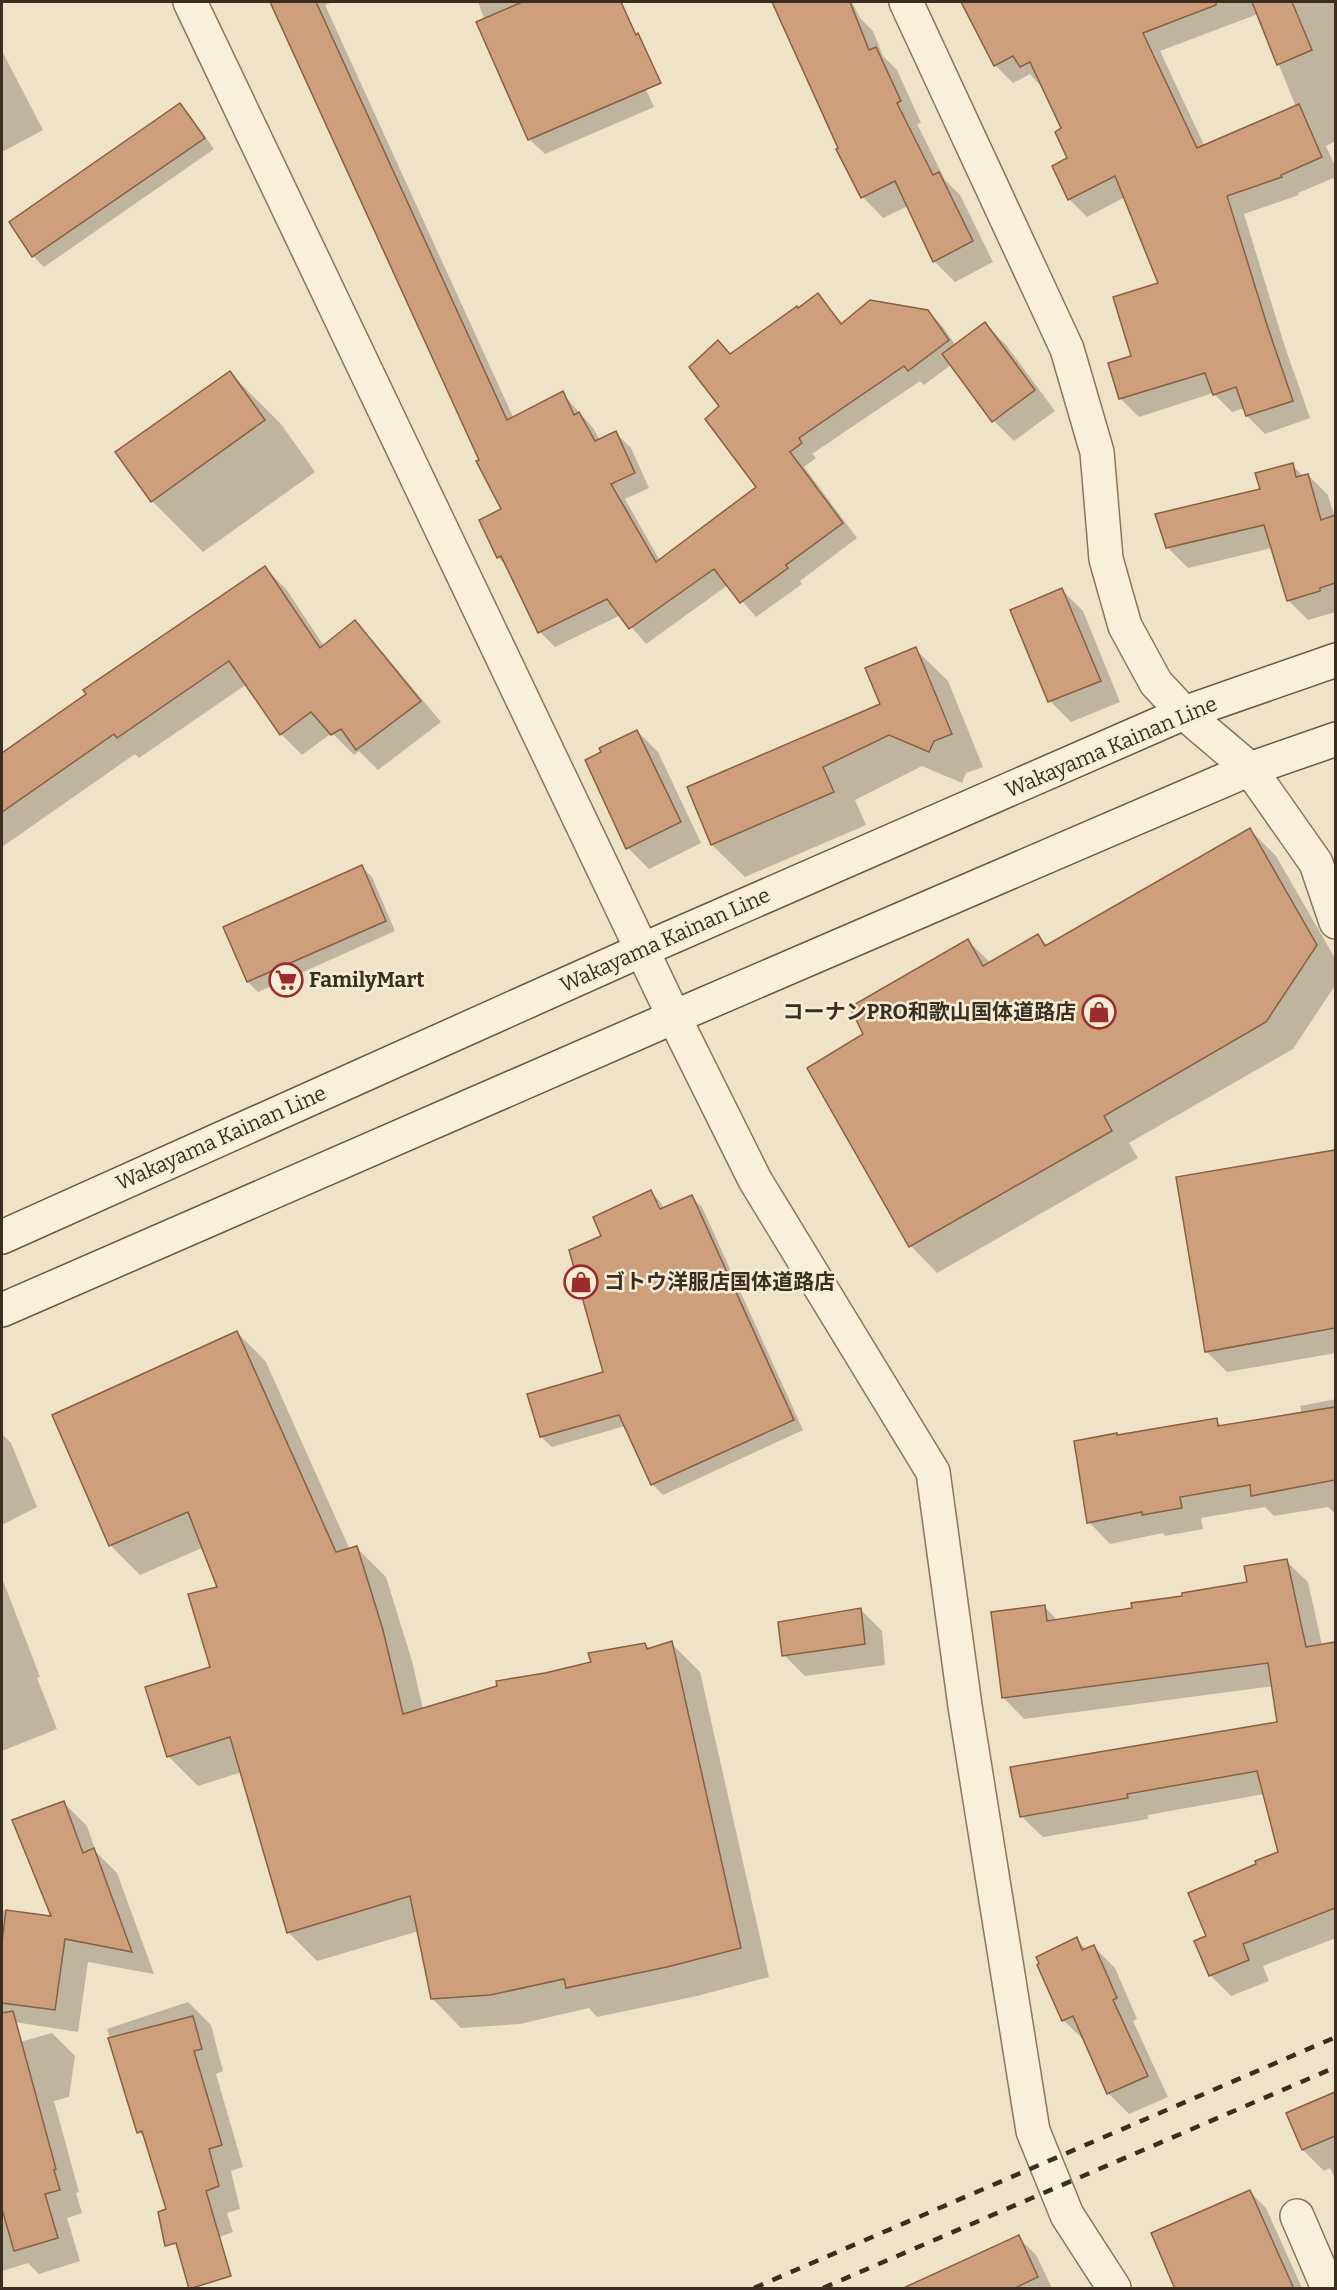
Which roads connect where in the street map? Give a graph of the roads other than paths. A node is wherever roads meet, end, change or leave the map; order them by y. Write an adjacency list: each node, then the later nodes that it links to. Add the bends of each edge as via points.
1 (190, 2): 8 (street)
2 (906, 2): 4 (street, via 1067,349 1097,452 1106,559 1125,626 1156,682)
3 (1335, 660): 4 (street, Wakayama Kainan Line)
4 (1184, 713): 6 (street); 8 (street, Wakayama Kainan Line)
5 (1335, 739): 6 (street)
6 (1250, 769): 7 (street, via 1316,863); 9 (street)
7 (1335, 922)
8 (642, 950): 9 (street); 10 (street, Wakayama Kainan Line)
9 (674, 1017): 11 (street); 13 (street, via 755,1180 933,1472 965,1706 1033,2131 1067,2215)
10 (2, 1237)
11 (2, 1310)
12 (1297, 2216): 14 (street)
13 (1114, 2289)
14 (1328, 2289)

